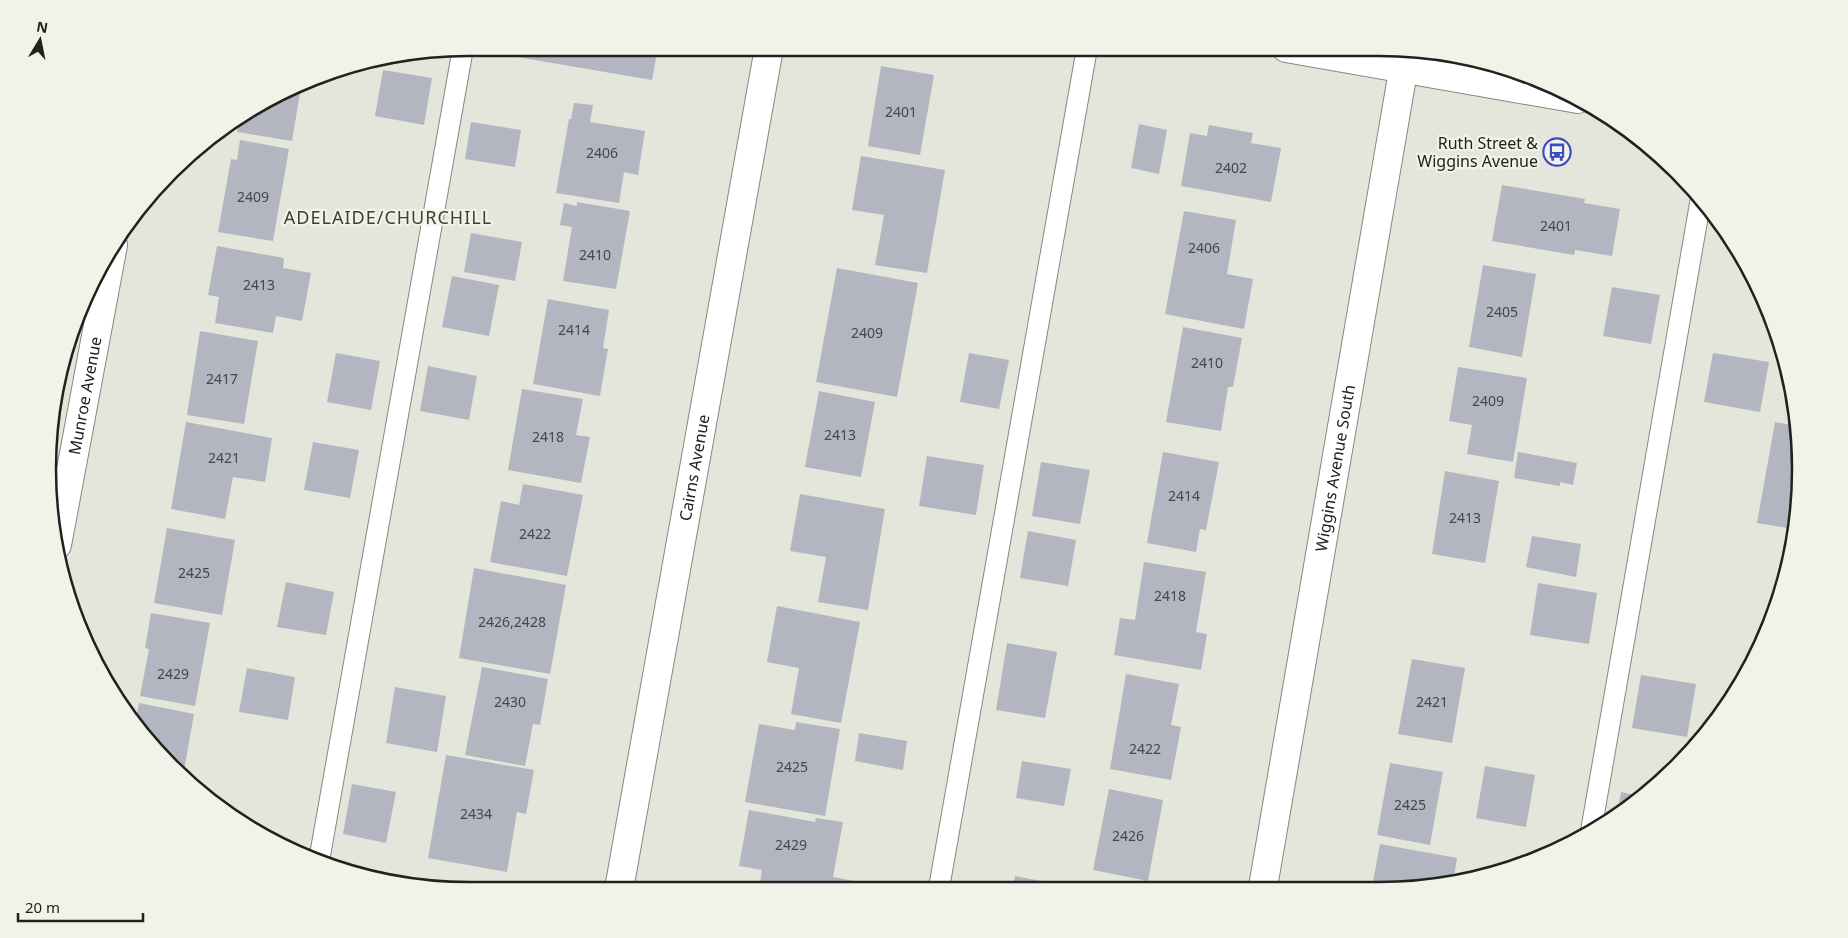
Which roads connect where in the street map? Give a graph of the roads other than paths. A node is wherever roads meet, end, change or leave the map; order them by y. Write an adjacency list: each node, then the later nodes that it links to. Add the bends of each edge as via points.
1 (462, 56): 11 (lane)
2 (768, 56): 12 (street, Cairns Avenue)
3 (1086, 56): 13 (lane)
4 (1373, 56): 5 (street)
5 (1405, 59): 6 (street); 14 (street, Wiggins Avenue South)
6 (1544, 91)
7 (1699, 209): 10 (lane)
8 (109, 269): 9 (street, Munroe Avenue)
9 (61, 529)
10 (1593, 821)
11 (320, 854)
12 (620, 882)
13 (940, 882)
14 (1264, 882)

